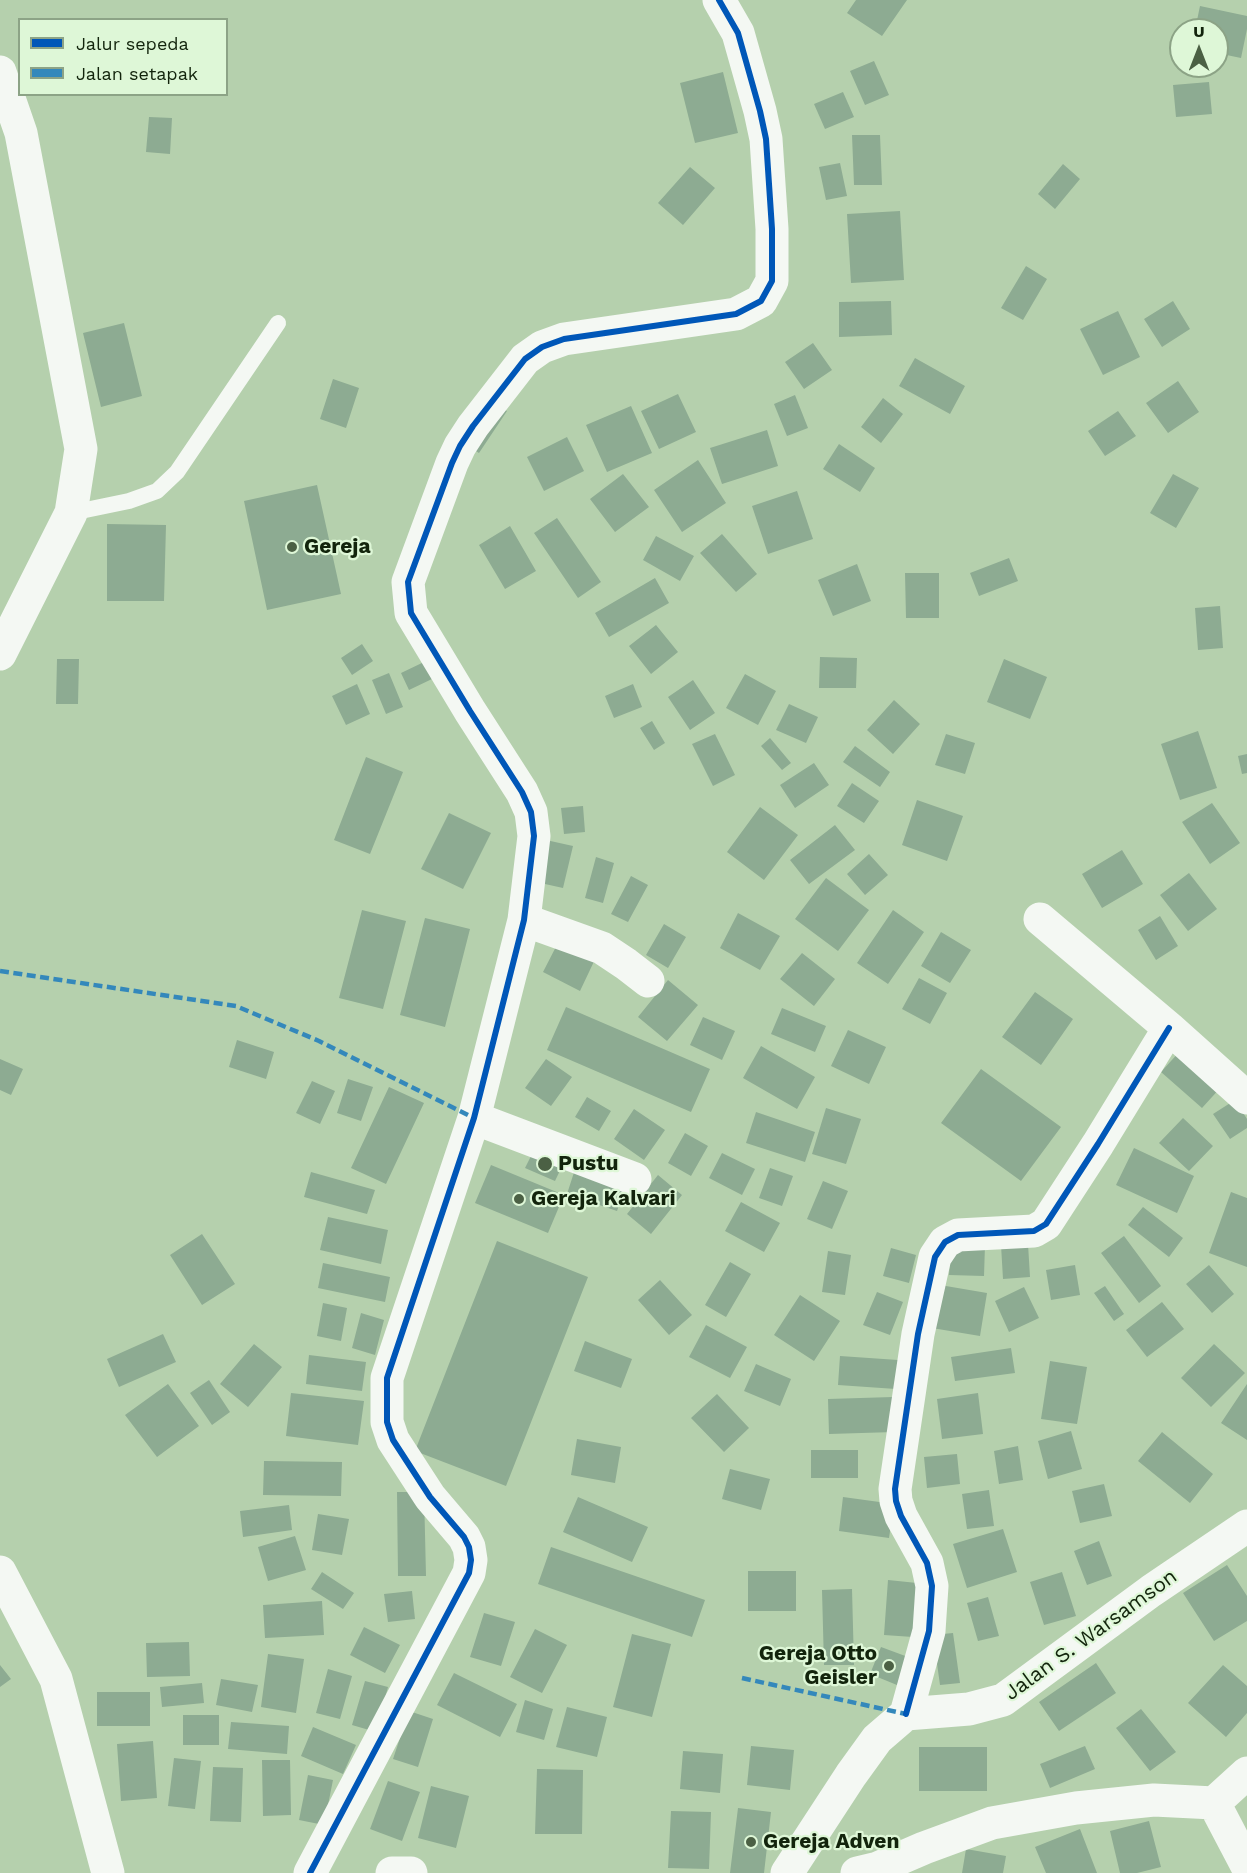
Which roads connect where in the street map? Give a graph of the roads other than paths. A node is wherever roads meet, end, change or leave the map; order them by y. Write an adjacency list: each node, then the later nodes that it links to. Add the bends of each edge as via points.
1 (719, 0): 6 (street, via 738,33 766,139 772,281 762,301 736,314 564,339 525,359 460,446 408,582 411,613 531,812 534,836)
2 (0, 72): 4 (street, via 21,133 81,449)
3 (279, 323): 4 (lane, via 177,472 157,491)
4 (71, 513): 5 (street)
5 (0, 654)
6 (524, 920): 8 (street, via 602,948); 11 (street)
7 (1040, 920): 9 (street)
8 (648, 981)
9 (1169, 1028): 10 (street); 15 (street, via 1046,1224 1034,1231 958,1235 945,1242 935,1257 918,1334 895,1489 901,1516 927,1563 932,1586 929,1631)
10 (1247, 1098)
11 (474, 1118): 12 (street); 20 (street, via 387,1378 386,1397 387,1422 393,1440 430,1497 464,1537 471,1560 469,1573)
12 (635, 1179)
13 (1247, 1526): 15 (street, Jalan S. Warsamson, via 1003,1700 969,1708)
14 (0, 1572): 19 (street, via 56,1679)
15 (906, 1714): 23 (street, via 877,1739)
16 (1247, 1773): 17 (street)
17 (1214, 1803): 18 (street); 24 (street, via 1154,1800 1076,1808 992,1823)
18 (1247, 1866)
19 (108, 1873)
20 (310, 1873)
21 (392, 1873): 22 (street)
22 (411, 1873)
23 (787, 1873)
24 (858, 1873)

